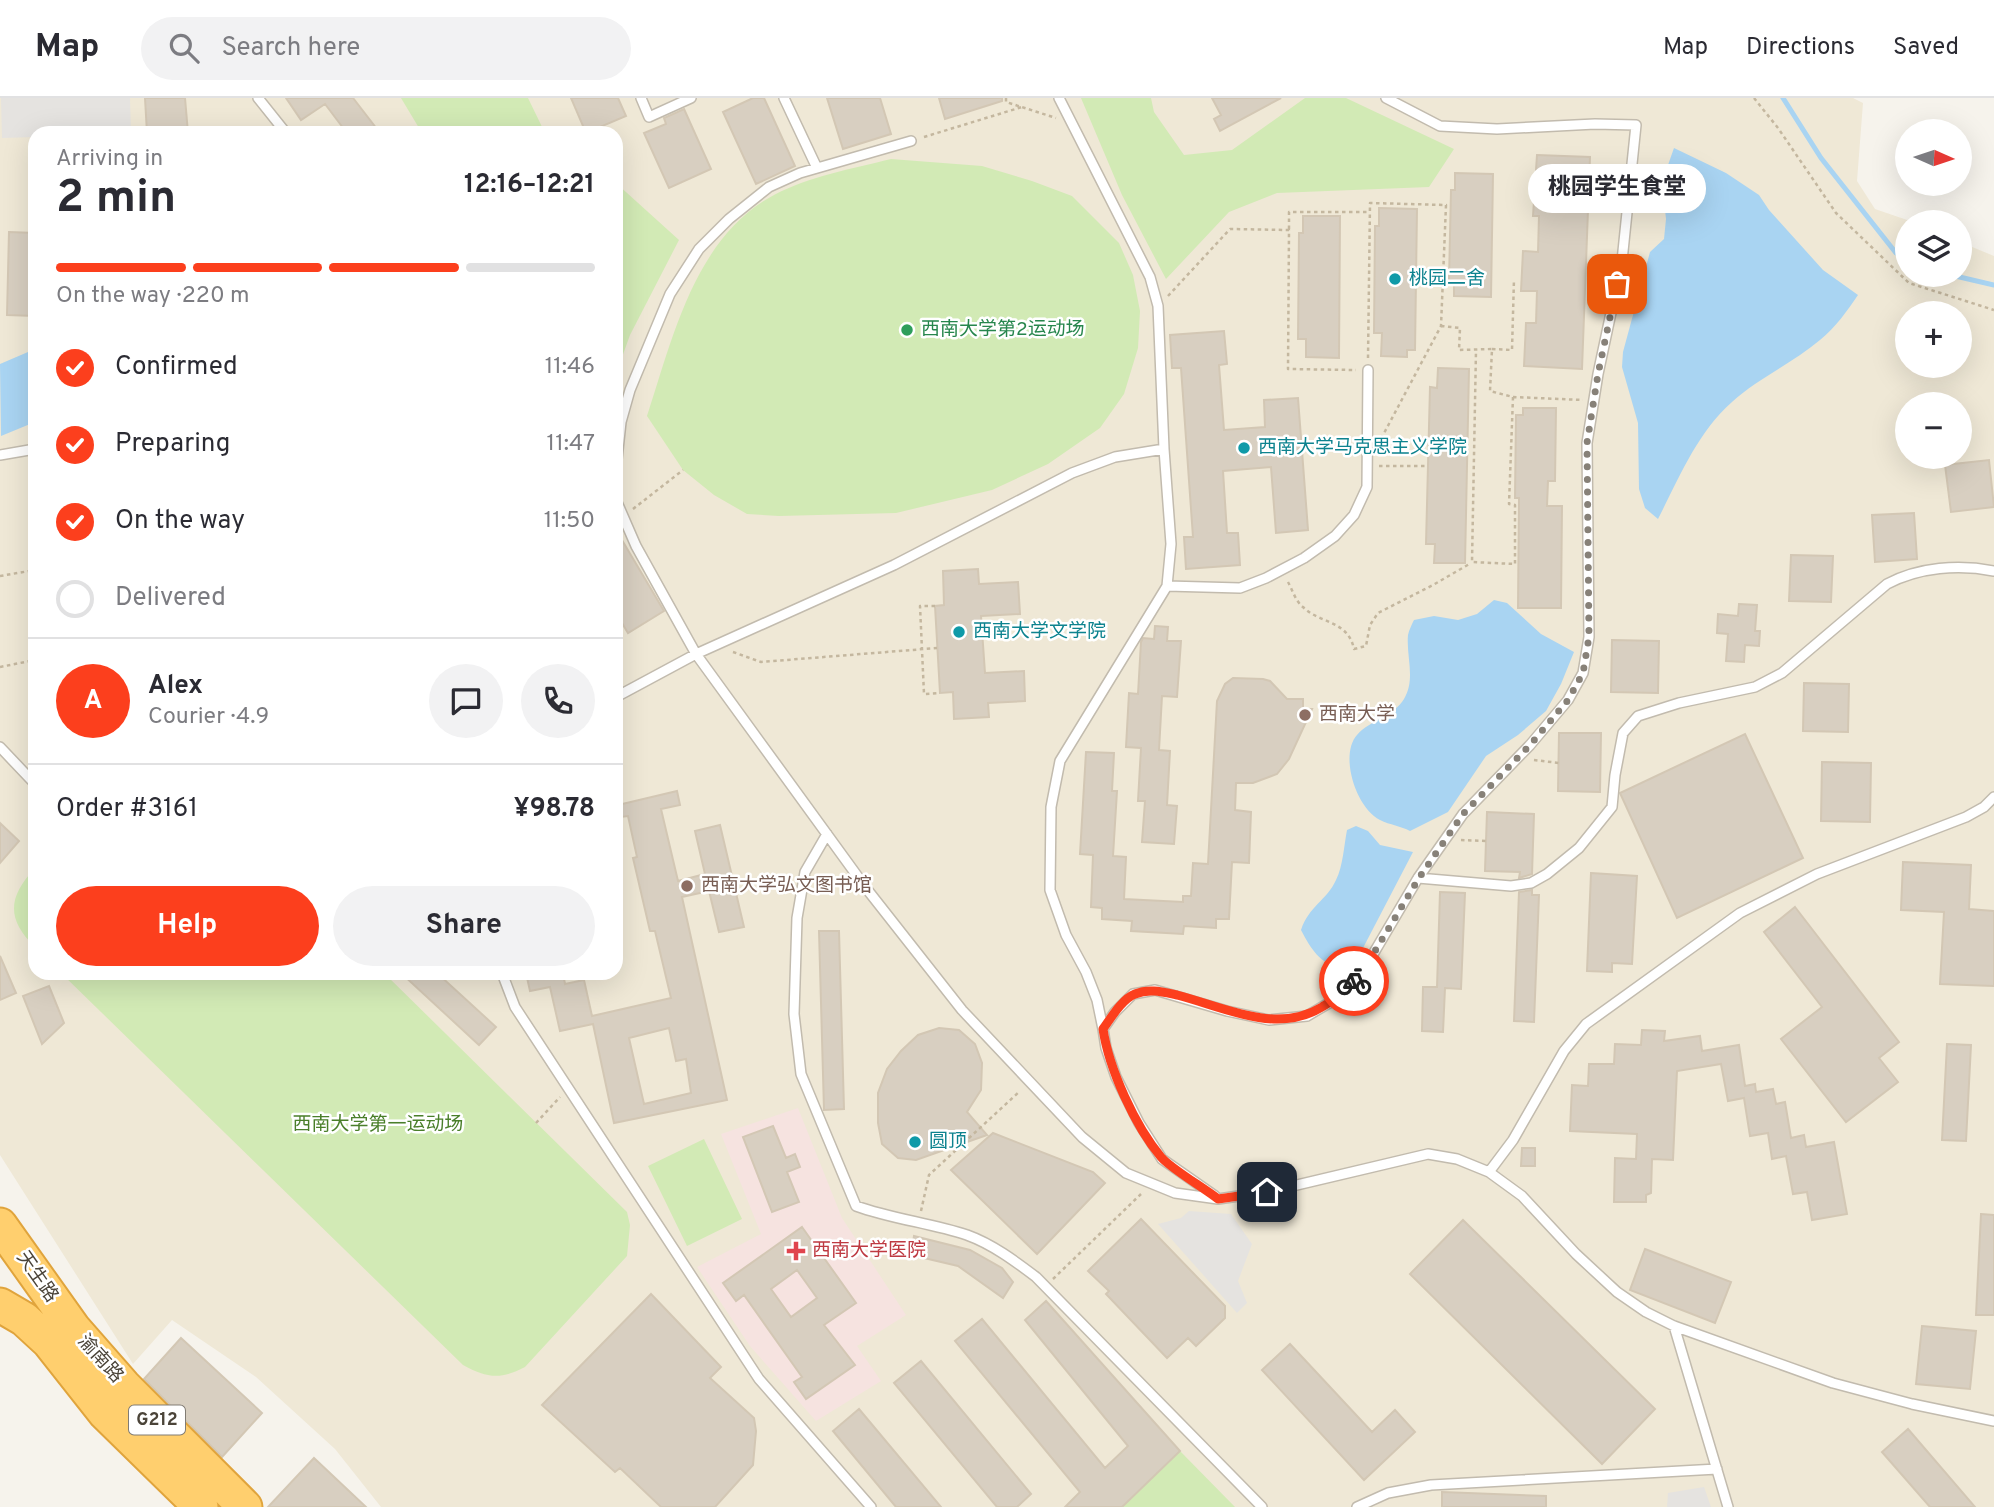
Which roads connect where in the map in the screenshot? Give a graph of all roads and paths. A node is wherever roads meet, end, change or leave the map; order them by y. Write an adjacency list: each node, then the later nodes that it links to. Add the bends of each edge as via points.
1 (258, 98): 11 (lane)
2 (641, 98): 3 (lane, via 649,117)
3 (691, 98)
4 (784, 98): 13 (lane)
5 (1006, 98): 9 (path)
6 (1059, 98): 10 (lane)
7 (1386, 98): 24 (lane, via 1440,126 1636,125 1622,261)
8 (1754, 98): 18 (path, via 1836,213 1909,284)
9 (1022, 107): 10 (path); 12 (path)
10 (1072, 123): 17 (lane, via 1150,277)
11 (280, 126)
12 (911, 141): 13 (lane)
13 (817, 168): 25 (lane, via 769,187 699,249 670,294)
14 (1370, 212): 15 (path, via 1289,212); 19 (path, via 1370,203 1446,205); 22 (path)
15 (1289, 230): 17 (path, via 1230,229); 22 (path, via 1288,369)
16 (1514, 279): 21 (path, via 1512,350)
17 (1158, 306): 27 (lane)
18 (1994, 310)
19 (1441, 326): 20 (path, via 1460,328 1459,350); 26 (path, via 1381,438)
20 (1476, 349): 21 (path); 35 (path)
21 (1492, 349): 23 (path, via 1490,391)
22 (1368, 370): 26 (lane)
23 (1513, 397): 24 (path); 35 (path, via 1509,504 1516,505 1515,564)
24 (1594, 400): 51 (lane, via 1587,443 1589,637 1583,673 1568,700)
25 (623, 416)
26 (1368, 438): 30 (lane)
27 (1164, 449): 40 (lane, via 1171,544); 42 (lane, via 1115,457 1072,472 894,565)
28 (28, 450): 29 (lane)
29 (0, 455)
30 (1367, 466): 31 (path); 36 (lane, via 1367,487 1354,515 1335,537)
31 (1428, 466)
32 (683, 470): 33 (path)
33 (623, 516)
34 (623, 523): 45 (lane)
35 (1472, 562): 36 (path, via 1378,613 1366,646 1354,649 1352,639 1338,625 1302,607)
36 (1281, 570): 40 (lane, via 1240,588)
37 (28, 571): 39 (path)
38 (1994, 571): 58 (lane, via 1945,568 1905,575 1887,584 1782,673 1755,687 1638,716 1623,733 1612,807 1579,848 1531,883 1511,886)
39 (0, 576)
40 (1167, 586): 60 (lane, via 1060,761 1051,807 1050,890 1097,1000)
41 (935, 606): 44 (path, via 920,606)
42 (716, 646): 44 (path, via 761,662); 45 (lane)
43 (937, 648): 44 (path)
44 (922, 649): 49 (path, via 924,694)
45 (696, 654): 48 (lane); 55 (lane)
46 (28, 661): 47 (path)
47 (0, 667)
48 (623, 693)
49 (940, 693)
50 (0, 747): 53 (lane)
51 (1518, 757): 52 (path); 56 (lane, via 1463,814)
52 (1559, 763)
53 (28, 777)
54 (1994, 797): 64 (lane, via 1966,817 1817,874 1740,913 1586,1024 1564,1051 1513,1140)
55 (827, 834): 61 (lane, via 932,974); 67 (lane, via 805,872 797,918 794,1014 801,1074 856,1206)
56 (1446, 839): 57 (path); 58 (lane)
57 (1486, 841)
58 (1419, 878): 60 (lane, via 1346,993 1307,1016 1269,1020 1155,990 1133,994)
59 (505, 980): 62 (lane, via 515,1007)
60 (1103, 1029): 66 (lane, via 1116,1077 1162,1159)
61 (1031, 1082): 65 (lane, via 1082,1137 1126,1173); 67 (path, via 929,1175)
62 (568, 1089): 63 (path); 79 (lane, via 759,1379)
63 (536, 1122)
64 (1489, 1172): 66 (lane, via 1428,1154); 73 (lane, via 1522,1196 1617,1292)
65 (1152, 1184): 66 (lane, via 1175,1193); 70 (path)
66 (1218, 1199)
67 (918, 1223): 70 (lane, via 969,1236 1008,1256)
68 (0, 1225): 74 (highway, 天生路 / G212)
69 (0, 1263): 72 (highway, 天生路)
70 (1046, 1286): 80 (lane)
71 (0, 1288): 72 (highway)
72 (15, 1305): 74 (highway, via 24,1319)
73 (1674, 1326): 75 (lane, via 1833,1383); 76 (lane)
74 (62, 1336): 77 (highway, 渝南路 / G212, via 105,1413); 78 (highway, 渝南路 / G212, via 124,1386)
75 (1994, 1421)
76 (1717, 1469): 81 (lane, via 1431,1485 1388,1493); 82 (lane)
77 (201, 1507)
78 (245, 1507)
79 (871, 1507)
80 (1262, 1507)
81 (1357, 1507)
82 (1728, 1507)

